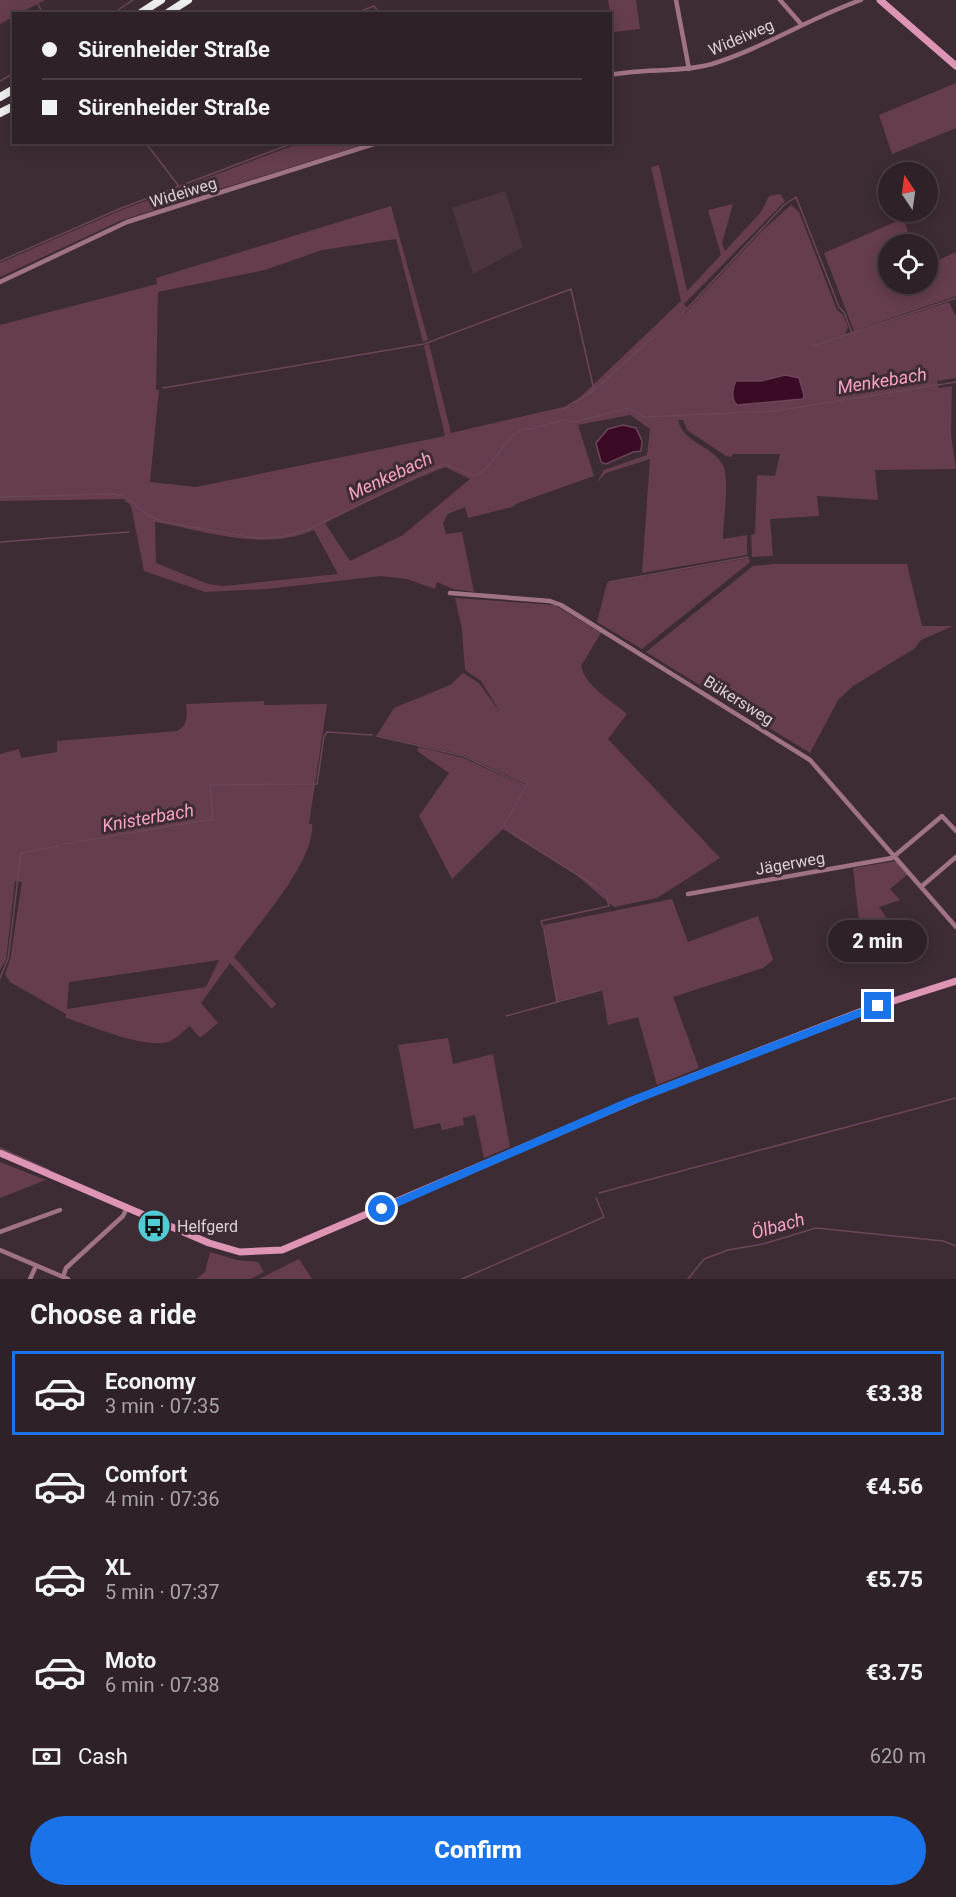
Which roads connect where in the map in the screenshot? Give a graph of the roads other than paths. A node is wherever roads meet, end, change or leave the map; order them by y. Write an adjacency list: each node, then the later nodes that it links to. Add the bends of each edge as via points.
1 (161, 0): 7 (highway)
2 (188, 0): 8 (highway)
3 (676, 0): 11 (street, Wideiweg)
4 (780, 0): 9 (street, Wideiweg)
5 (861, 0): 9 (street, Wideiweg)
6 (880, 0): 10 (main road)
7 (142, 12)
8 (169, 12)
9 (801, 24): 11 (street, Wideiweg, via 712,64)
10 (956, 66)
11 (689, 69): 12 (street, Wideiweg)
12 (612, 75)
13 (374, 144): 14 (street, Wideiweg, via 127,222)
14 (0, 282)
15 (450, 593): 17 (street, Bükersweg, via 550,601 568,608 801,753)
16 (956, 831): 17 (street, via 942,816)
17 (895, 855): 19 (street, Bükersweg); 20 (street, Jägerweg)
18 (956, 857): 19 (street)
19 (922, 886): 21 (street, Bükersweg)
20 (688, 894)
21 (956, 927)
22 (956, 981): 24 (main road, via 862,1011 640,1098 297,1246 261,1253 225,1249)
23 (0, 1153): 24 (main road)
24 (127, 1208): 29 (street, via 66,1268)
25 (60, 1210): 26 (street)
26 (0, 1232)
27 (0, 1250): 28 (street)
28 (36, 1266): 29 (street); 30 (street)
29 (65, 1278)
30 (30, 1279)

